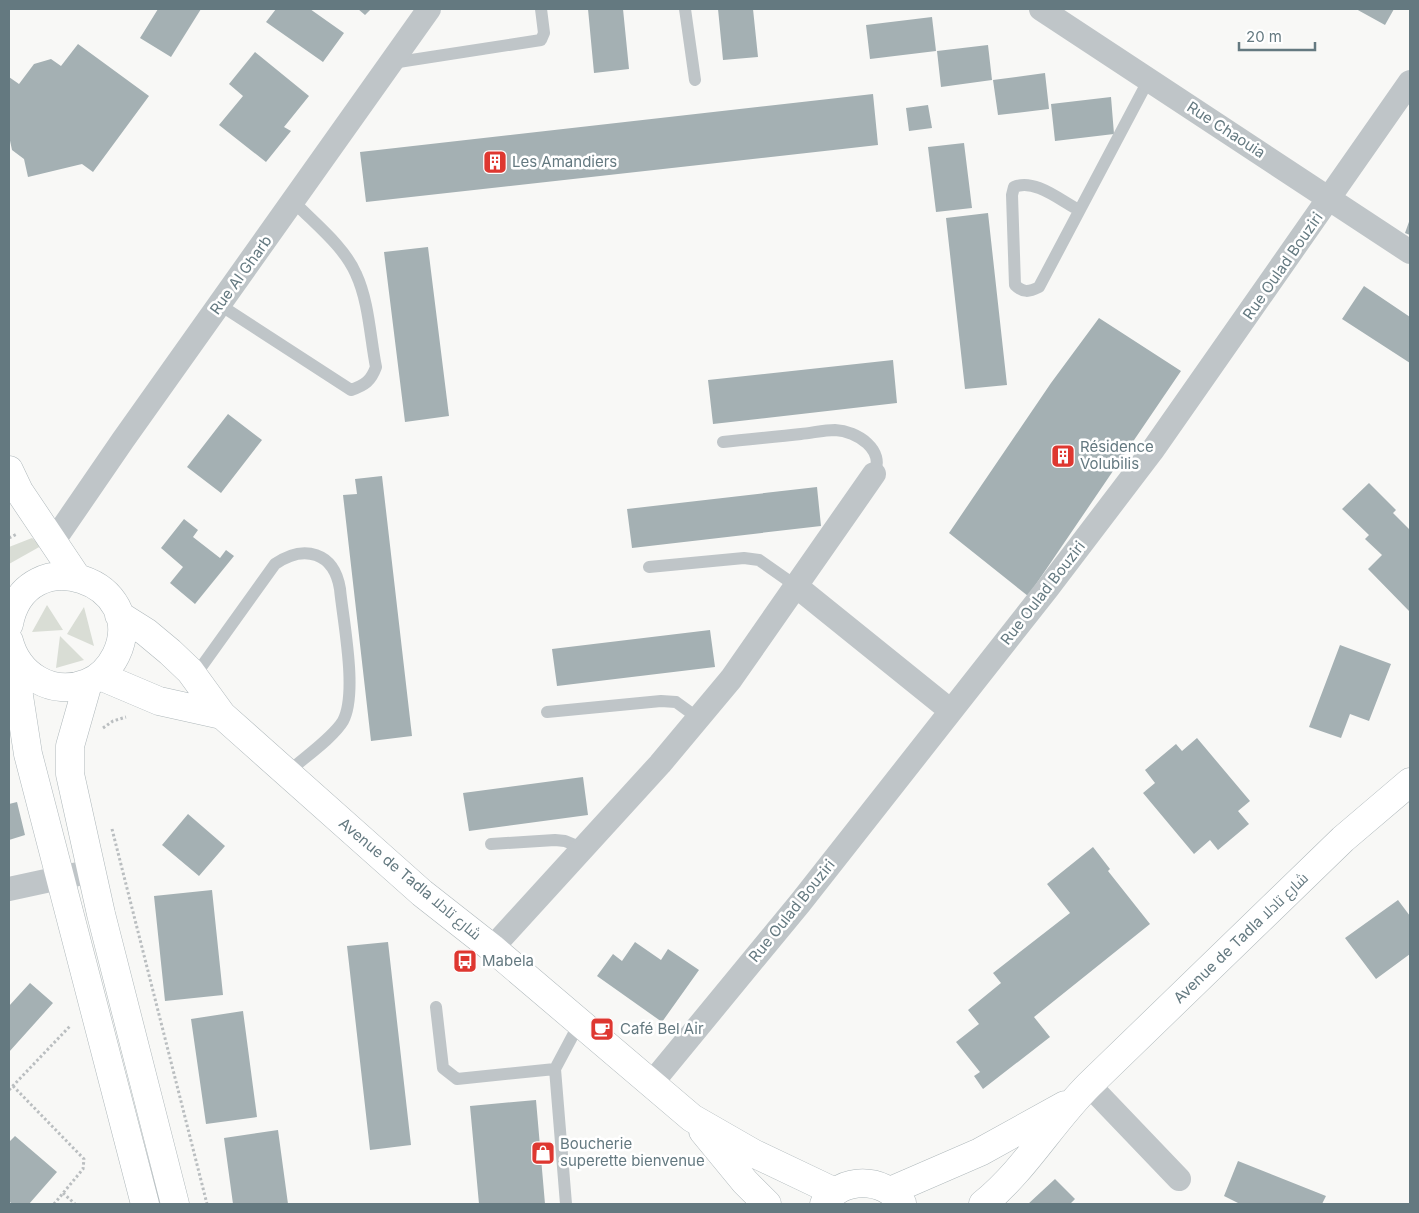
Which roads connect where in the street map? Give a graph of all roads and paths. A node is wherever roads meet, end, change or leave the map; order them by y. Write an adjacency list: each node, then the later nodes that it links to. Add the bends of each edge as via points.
1 (429, 9): 5 (street, Rue Al Gharb)
2 (541, 9): 5 (lane, via 544,34 541,40)
3 (685, 9): 7 (lane)
4 (1041, 9): 6 (street, Rue Chaouia)
5 (392, 63): 10 (street, Rue Al Gharb)
6 (1149, 79): 9 (street, Rue Chaouia); 11 (lane)
7 (695, 80)
8 (1410, 82): 9 (street, Rue Oulad Bouziri)
9 (1331, 198): 12 (street, Rue Chaouia); 25 (street, Rue Oulad Bouziri, via 1152,451)
10 (294, 202): 13 (street, Rue Al Gharb); 13 (lane, via 342,253 356,273 376,367 372,378 351,390)
11 (1079, 210): 11 (lane, via 1038,287 1030,292 1021,291 1015,285 1014,187 1033,185)
12 (1410, 252)
13 (220, 305): 17 (street, Rue Al Gharb)
14 (724, 442): 16 (lane, via 836,430 858,437 869,445 877,460)
15 (9, 470): 17 (main road)
16 (874, 474): 20 (street)
17 (53, 542): 19 (main road)
18 (649, 567): 20 (lane, via 744,558 759,560)
19 (76, 576): 21 (main road, via 94,583 110,597); 22 (main road, via 59,575 43,579 29,588 17,600)
20 (796, 586): 25 (street); 29 (street, via 731,679)
21 (119, 615): 23 (main road, Avenue de Tadla شارع تادلا, via 164,647); 24 (main road, via 122,632 119,648 112,664)
22 (11, 631): 24 (main road, via 27,674 56,687 72,687); 37 (main road, via 28,754)
23 (194, 676): 27 (main road, Avenue de Tadla شارع تادلا); 31 (lane, via 275,564 285,556 299,552 327,561 339,578 349,707 342,723)
24 (94, 679): 27 (main road, Avenue de Tadla شارع تادلا, via 159,701); 36 (main road, via 70,746 69,760)
25 (951, 711): 44 (street, Rue Oulad Bouziri, via 800,903)
26 (546, 712): 29 (lane, via 661,701 676,702)
27 (222, 715): 31 (main road, Avenue de Tadla شارع تادلا)
28 (131, 716): 30 (path, via 112,721)
29 (698, 718): 35 (street)
30 (99, 734)
31 (287, 773): 39 (main road, Avenue de Tadla شارع تادلا, via 422,893)
32 (1410, 782): 47 (main road, Avenue de Tadla شارع تادلا, via 1343,839)
33 (110, 823): 57 (path)
34 (492, 844): 35 (lane, via 555,840)
35 (582, 848): 39 (street)
36 (92, 871): 37 (street); 56 (main road)
37 (60, 876): 38 (street); 40 (main road)
38 (9, 889)
39 (492, 948): 42 (main road, Avenue de Tadla شارع تادلا)
40 (92, 1003): 45 (path); 55 (main road)
41 (436, 1007): 43 (lane, via 443,1068 451,1076 457,1079)
42 (580, 1022): 43 (lane); 44 (main road, Avenue de Tadla شارع تادلا)
43 (555, 1069): 58 (lane)
44 (651, 1084): 48 (main road, Avenue de Tadla شارع تادلا)
45 (12, 1086): 46 (path); 50 (path, via 84,1159 82,1169)
46 (9, 1090)
47 (1082, 1092): 49 (street); 51 (main road, Avenue de Tadla شارع تادلا); 60 (main road, Avenue de Tadla شارع تادلا, via 1024,1166)
48 (692, 1118): 52 (main road, Avenue de Tadla شارع تادلا); 59 (main road, Avenue de Tadla شارع تادلا)
49 (1179, 1179)
50 (64, 1193): 53 (path); 54 (path)
51 (896, 1197): 52 (main road, via 877,1184 862,1182 848,1185)
52 (829, 1198)
53 (54, 1204)
54 (75, 1204)
55 (145, 1204)
56 (175, 1204)
57 (207, 1204)
58 (566, 1204)
59 (767, 1204)
60 (983, 1204)

